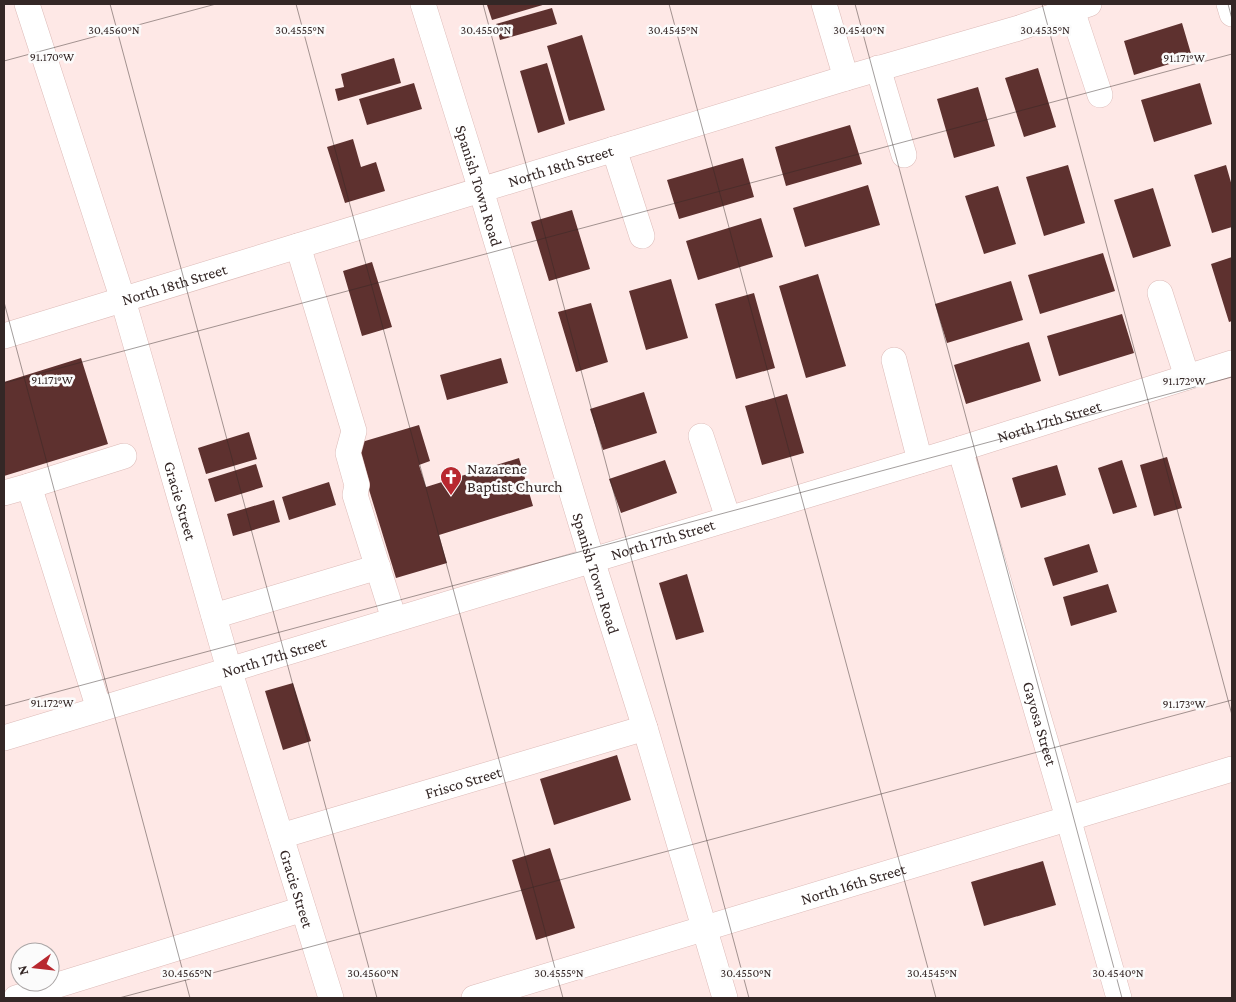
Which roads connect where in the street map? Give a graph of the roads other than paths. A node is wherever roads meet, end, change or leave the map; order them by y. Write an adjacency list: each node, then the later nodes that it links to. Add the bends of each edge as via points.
1 (27, 4): 16 (street, Gracie Street)
2 (423, 4): 12 (street, Spanish Town Road)
3 (824, 4): 8 (street)
4 (1229, 4): 6 (street)
5 (1081, 7): 7 (street, North 18th Street); 9 (street)
6 (1232, 14)
7 (878, 68): 8 (street, North 18th Street); 11 (street)
8 (846, 78): 10 (street, North 18th Street)
9 (1100, 95)
10 (614, 149): 12 (street, North 18th Street); 13 (street)
11 (904, 155)
12 (481, 190): 14 (street, North 18th Street); 28 (street, Spanish Town Road)
13 (642, 236)
14 (298, 246): 16 (street, North 18th Street); 29 (street, via 354,431 348,454 357,485 355,495)
15 (1160, 293): 20 (street)
16 (123, 300): 17 (street, North 18th Street); 30 (street, Gracie Street)
17 (4, 336)
18 (894, 360): 24 (street)
19 (1232, 363): 20 (street, North 17th Street)
20 (1187, 377): 22 (street, North 17th Street)
21 (701, 436): 27 (street)
22 (960, 449): 24 (street, North 17th Street); 37 (street, Gayosa Street)
23 (124, 456): 25 (street)
24 (920, 461): 27 (street, North 17th Street)
25 (29, 486): 26 (street); 33 (street)
26 (4, 493)
27 (728, 518): 28 (street, North 17th Street)
28 (592, 560): 31 (street, North 17th Street); 34 (street, Spanish Town Road)
29 (378, 567): 30 (street); 31 (street)
30 (214, 616): 32 (street, Gracie Street)
31 (394, 619): 32 (street, North 17th Street)
32 (229, 670): 33 (street, North 17th Street); 38 (street, Gracie Street)
33 (99, 709): 35 (street, North 17th Street)
34 (645, 728): 38 (street, Frisco Street); 40 (street, Spanish Town Road)
35 (4, 738)
36 (1232, 768): 37 (street, North 16th Street)
37 (1068, 818): 40 (street, North 16th Street); 45 (street, Gayosa Street)
38 (281, 836): 39 (street, Gracie Street)
39 (303, 909): 41 (street); 42 (street, Gracie Street)
40 (703, 928): 43 (street, North 16th Street); 44 (street, Spanish Town Road)
41 (16, 998)
42 (331, 998)
43 (474, 998)
44 (725, 998)
45 (1119, 998)

